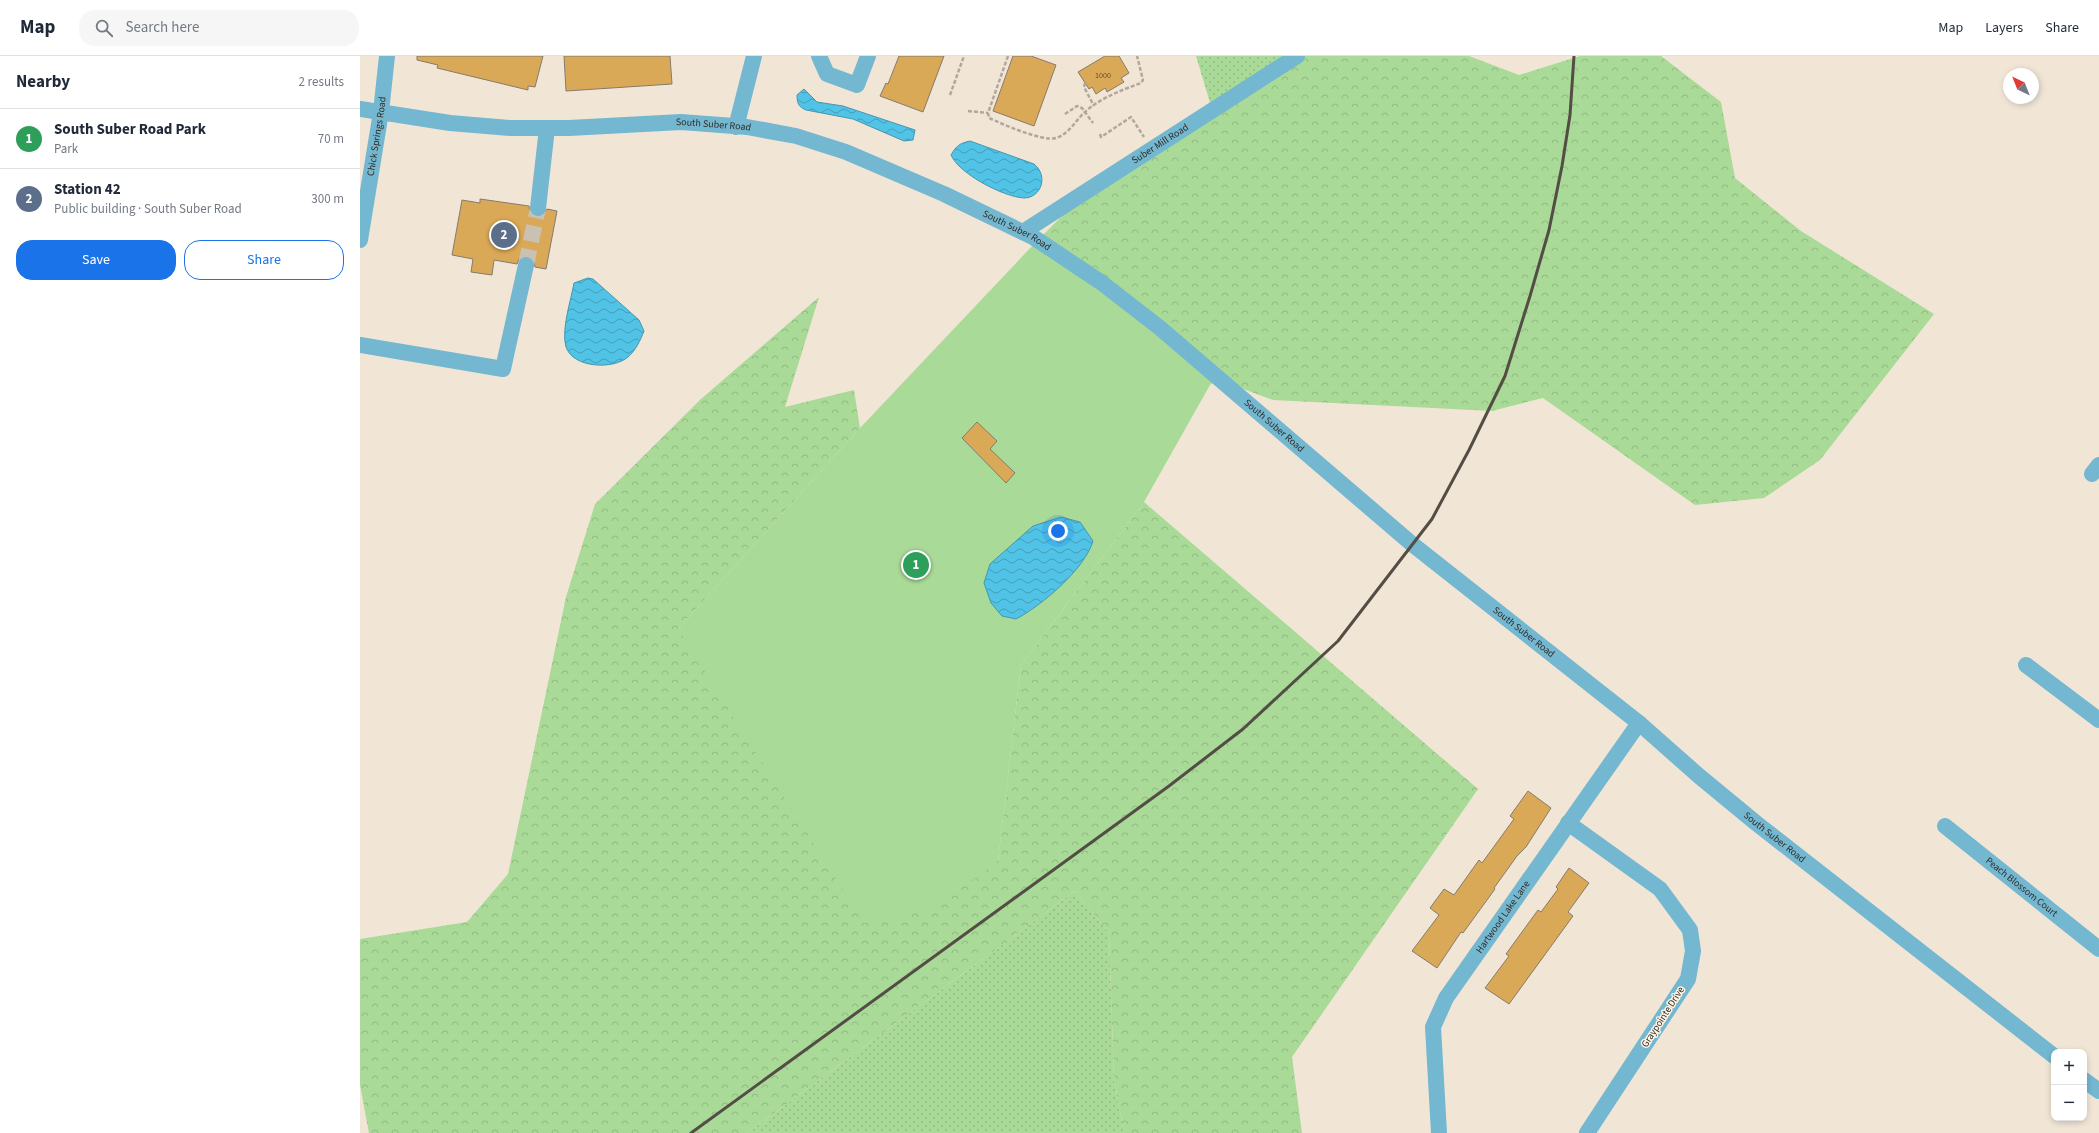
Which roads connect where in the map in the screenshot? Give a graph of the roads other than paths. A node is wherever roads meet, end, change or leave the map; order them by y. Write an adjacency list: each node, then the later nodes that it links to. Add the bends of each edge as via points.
1 (387, 56): 7 (street, Chick Springs Road)
2 (754, 56): 8 (street)
3 (819, 56): 4 (street, via 827,74 857,85)
4 (868, 56)
5 (1297, 56): 11 (street, Suber Mill Road)
6 (360, 109): 7 (street, South Suber Road)
7 (381, 112): 9 (street, South Suber Road, via 510,128); 12 (street, Chick Springs Road)
8 (736, 127): 9 (street, South Suber Road, via 681,122); 11 (street, South Suber Road, via 796,136 846,152 944,194)
9 (547, 128): 10 (street)
10 (538, 208)
11 (1023, 232): 17 (street, South Suber Road, via 1102,284 1160,328 1412,544)
12 (360, 240)
13 (526, 265): 14 (street, via 503,369)
14 (360, 345)
15 (2026, 665): 16 (street)
16 (2099, 720)
17 (1639, 723): 18 (street, Hartwood Lake Lane); 21 (street, South Suber Road, via 1756,823)
18 (1568, 823): 24 (street, Hartwood Lake Lane, via 1464,970 1446,998 1433,1027); 25 (street, Graypointe Drive, via 1660,889 1690,930 1693,951 1688,979)
19 (1945, 826): 20 (street, Peach Blossom Court)
20 (2099, 949)
21 (2051, 1054)
22 (2087, 1082): 23 (street)
23 (2099, 1091)
24 (1439, 1133)
25 (1587, 1133)

